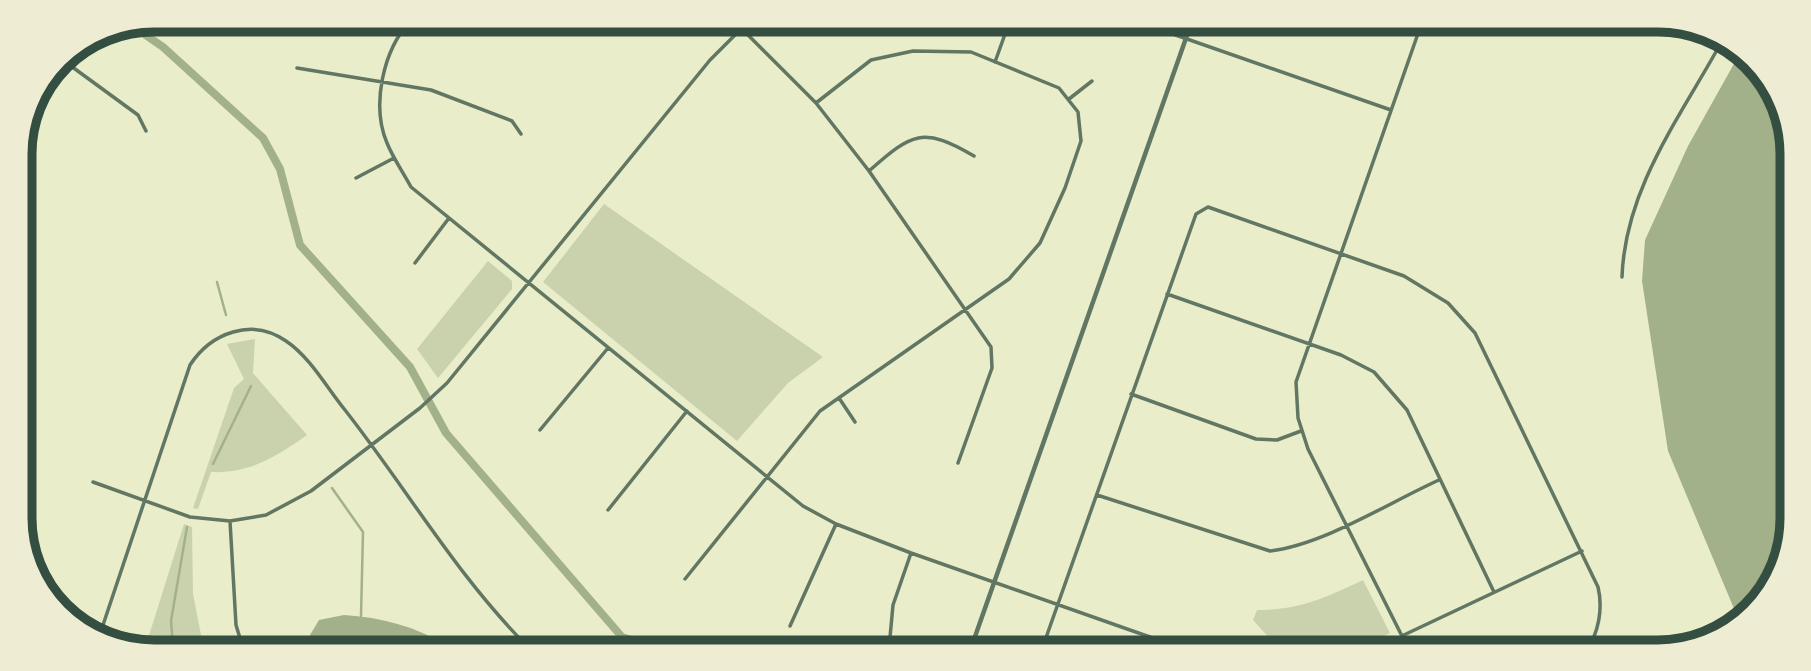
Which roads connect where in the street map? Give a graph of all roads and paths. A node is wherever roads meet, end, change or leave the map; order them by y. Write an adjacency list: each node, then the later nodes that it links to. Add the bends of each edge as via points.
1 (404, 32): 14 (street, via 388,59)
2 (737, 32): 28 (street, via 709,60)
3 (745, 32): 16 (street)
4 (1006, 32): 10 (street)
5 (1168, 32): 8 (street)
6 (1188, 32): 8 (street)
7 (1419, 32): 17 (street)
8 (1186, 38): 17 (street); 53 (street)
9 (1718, 48): 27 (street, via 1645,178 1626,231)
10 (995, 62): 15 (street, via 1059,88); 16 (street, via 971,52 925,51 871,60)
11 (70, 65): 18 (street, via 138,115)
12 (297, 68): 14 (street)
13 (1091, 81): 15 (street)
14 (383, 84): 19 (street, via 430,90 512,121); 21 (street, via 379,105 386,142)
15 (1068, 100): 30 (street, via 1079,112 1081,141 1040,243 1009,279)
16 (816, 103): 22 (street)
17 (1391, 110): 25 (street)
18 (146, 131)
19 (522, 134)
20 (974, 156): 22 (street, via 947,140 922,136 909,140)
21 (395, 158): 23 (street); 24 (street, via 411,187)
22 (869, 171): 30 (street)
23 (356, 178)
24 (449, 218): 26 (street); 28 (street)
25 (1341, 253): 29 (street, via 1203,207 1196,214); 31 (street); 50 (street, via 1428,289 1475,332)
26 (415, 263)
27 (1622, 277)
28 (529, 282): 32 (street); 39 (street, via 440,389)
29 (1167, 294): 31 (street); 33 (street)
30 (966, 309): 34 (street); 40 (street, via 991,347 992,368)
31 (1308, 344): 38 (street, via 1296,382); 42 (street, via 1361,364 1389,386 1407,410)
32 (609, 348): 35 (street); 37 (street)
33 (1132, 394): 38 (street, via 1256,439 1277,440); 44 (street)
34 (839, 398): 36 (street); 41 (street, via 820,411)
35 (687, 411): 41 (street); 46 (street)
36 (855, 422)
37 (540, 430)
38 (1301, 431): 49 (street)
39 (372, 444): 45 (street, via 287,341 254,330 225,333 190,365); 47 (street, via 286,507); 66 (street, via 476,590)
40 (958, 463)
41 (765, 476): 48 (street, via 803,506); 52 (street)
42 (1439, 480): 49 (street); 54 (street)
43 (93, 482): 45 (street)
44 (1097, 495): 49 (street, via 1270,551 1288,549); 55 (street)
45 (144, 501): 47 (street, via 190,517); 57 (street)
46 (608, 510)
47 (230, 521): 65 (street)
48 (836, 524): 51 (street); 56 (street)
49 (1345, 525): 58 (street)
50 (1582, 551): 54 (street); 64 (street, via 1601,601)
51 (911, 553): 53 (street); 67 (street, via 891,614)
52 (685, 579)
53 (993, 582): 55 (street); 59 (street)
54 (1494, 593): 58 (street)
55 (1057, 605): 60 (street); 61 (street)
56 (790, 625)
57 (102, 628)
58 (1402, 636): 62 (street); 63 (street)
59 (974, 639)
60 (1045, 639)
61 (1156, 639)
62 (1395, 639)
63 (1404, 639)
64 (1593, 639)
65 (240, 640)
66 (521, 640)
67 (889, 640)

